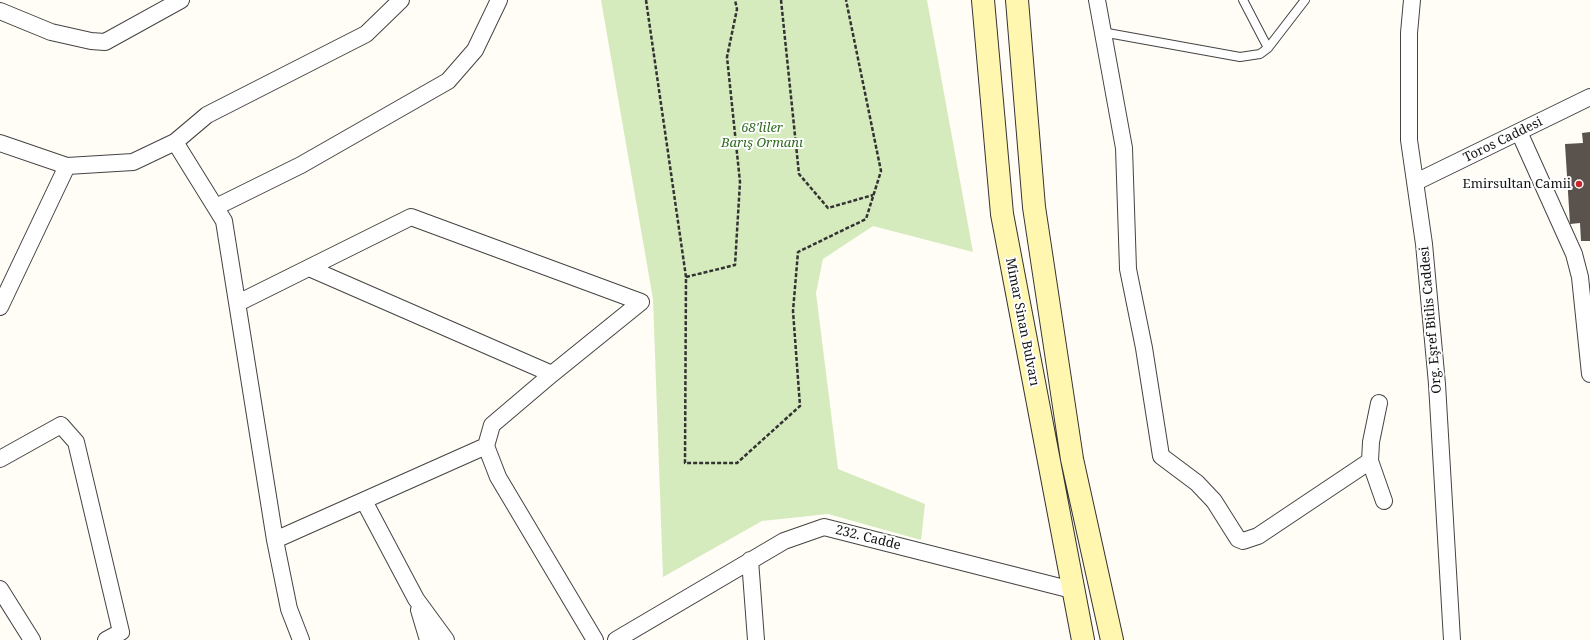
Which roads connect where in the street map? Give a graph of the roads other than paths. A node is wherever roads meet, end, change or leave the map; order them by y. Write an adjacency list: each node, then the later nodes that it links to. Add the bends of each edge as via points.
1 (181, 0): 10 (street, via 105,42 51,32)
2 (401, 0): 15 (street, via 366,34 207,115)
3 (499, 0): 19 (street, via 475,50 448,82 301,165)
4 (983, 0): 37 (main road, Mimar Sinan Bulvarı, via 1002,214)
5 (1017, 0): 48 (main road, Mimar Sinan Bulvarı, via 1034,207 1072,459)
6 (1097, 0): 11 (street)
7 (1243, 0): 12 (lane)
8 (1304, 0): 12 (lane)
9 (1412, 0): 18 (street, Org. Eşref Bitlis Caddesi, via 1409,33 1409,140)
10 (0, 11)
11 (1102, 32): 12 (lane, via 1240,57 1260,54); 31 (street, via 1124,148 1128,269 1144,348 1161,456 1197,483 1214,502 1238,539 1243,541 1258,536)
12 (1268, 48)
13 (1590, 98): 14 (street, Toros Caddesi)
14 (1519, 132): 18 (street, Toros Caddesi); 20 (street, via 1574,254)
15 (175, 142): 17 (street, via 132,162); 19 (street)
16 (0, 143): 17 (street)
17 (67, 166): 22 (street)
18 (1416, 182): 49 (street, Org. Eşref Bitlis Caddesi, via 1436,384)
19 (216, 206): 23 (street, via 224,221)
20 (1584, 267): 25 (street, via 1580,277)
21 (309, 268): 23 (street); 26 (street); 26 (street, via 411,217 641,302)
22 (3, 291): 24 (street)
23 (238, 303): 34 (street)
24 (0, 308)
25 (1588, 344): 27 (street)
26 (552, 374): 29 (street, via 492,425)
27 (1590, 374)
28 (1379, 403): 31 (street)
29 (486, 446): 32 (street); 44 (street, via 498,477)
30 (0, 459): 40 (street, via 61,425 76,442 121,632)
31 (1370, 461): 33 (street)
32 (364, 501): 34 (street); 38 (street)
33 (1384, 501)
34 (275, 540): 41 (street, via 289,610)
35 (750, 560): 37 (street, 232. Cadde, via 784,541 824,527); 45 (street, 232. Cadde); 46 (street)
36 (0, 589): 39 (street)
37 (1072, 590): 47 (main road, Mimar Sinan Bulvarı)
38 (416, 599): 42 (street); 43 (street)
39 (32, 640)
40 (106, 640)
41 (301, 640)
42 (428, 640)
43 (446, 640)
44 (596, 640)
45 (616, 640)
46 (756, 640)
47 (1083, 640)
48 (1112, 640)
49 (1452, 640)

